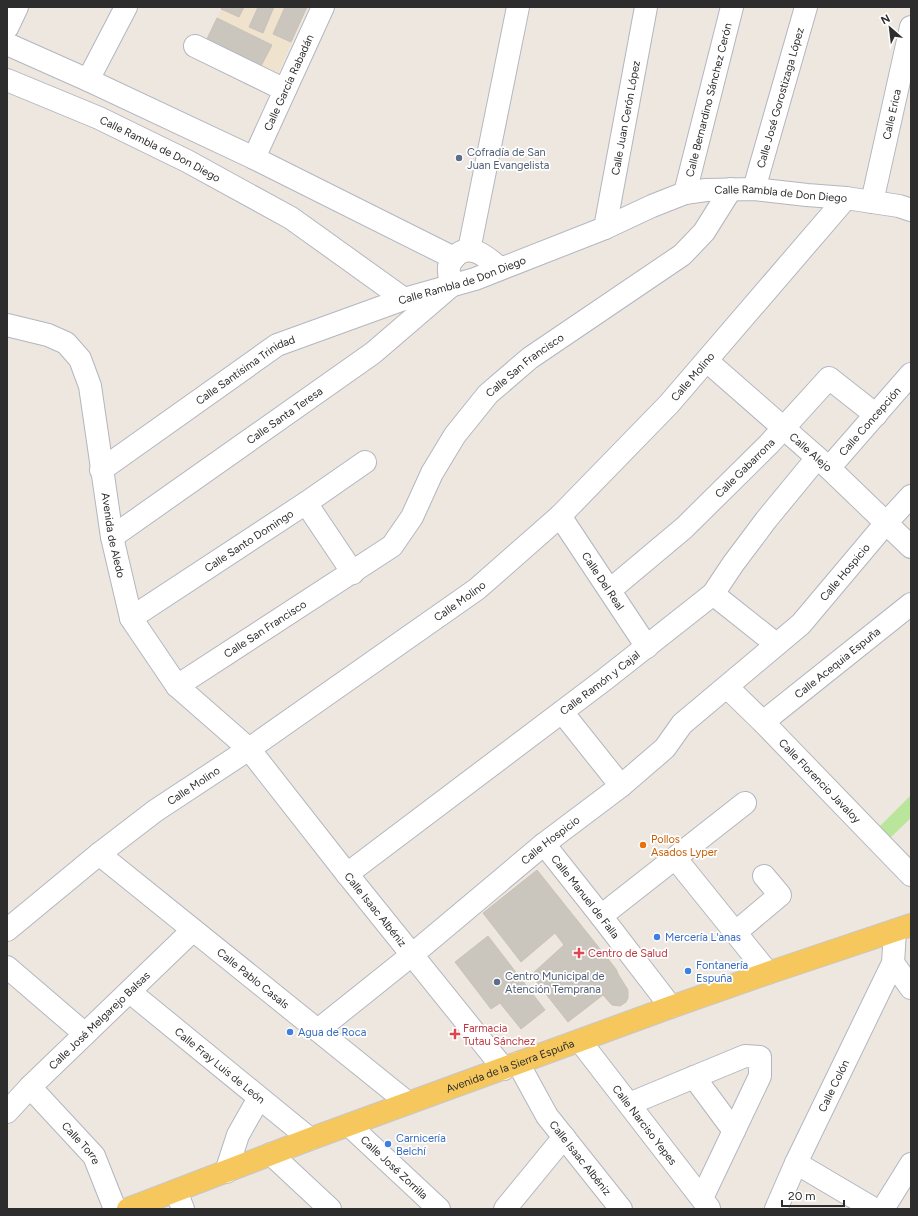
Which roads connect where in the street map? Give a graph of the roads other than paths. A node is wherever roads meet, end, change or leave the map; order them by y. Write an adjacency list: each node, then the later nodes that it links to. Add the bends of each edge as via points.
1 (17, 7): 9 (street)
2 (126, 7): 13 (street)
3 (323, 7): 14 (street, Calle García Rabadán)
4 (518, 7): 23 (street)
5 (646, 7): 22 (street, Calle Juan Cerón López)
6 (732, 7): 18 (street, Calle Bernardino Sánchez Cerón)
7 (806, 7): 17 (street, Calle José Gorostizaga López)
8 (911, 27): 20 (street, Calle Erica)
9 (7, 28)
10 (7, 44): 13 (street, Calle Rambla de Don Diego)
11 (195, 46): 14 (street)
12 (7, 80): 26 (street, Calle Rambla de Don Diego, via 99,118 187,161 291,218)
13 (88, 80): 15 (street, Calle Rambla de Don Diego)
14 (285, 90): 15 (street, Calle García Rabadán)
15 (254, 158): 23 (street, Calle Rambla de Don Diego)
16 (731, 189): 17 (street, Calle Rambla de Don Diego); 18 (street, Calle Rambla de Don Diego); 41 (street, Calle San Francisco, via 704,232 682,255 530,358 488,394 455,435 432,473 412,517 392,546)
17 (754, 189): 19 (street, Calle Rambla de Don Diego)
18 (685, 193): 22 (street, Calle Rambla de Don Diego)
19 (846, 198): 20 (street, Calle Rambla de Don Diego); 28 (street, Calle Molino)
20 (872, 202): 21 (street, Calle Rambla de Don Diego)
21 (911, 210)
22 (605, 228): 24 (street, Calle Rambla de Don Diego)
23 (462, 254): 24 (street, Calle Rambla de Don Diego, via 482,254); 25 (street, via 449,267)
24 (500, 268): 25 (street, Calle Rambla de Don Diego)
25 (451, 286): 26 (street, Calle Rambla de Don Diego); 39 (street, Calle Santa Teresa, via 373,353)
26 (404, 299): 34 (street, Calle Santísima Trinidad, via 277,345)
27 (7, 325): 34 (street, Avenida de Aledo, via 48,335 66,343 80,359 90,386)
28 (707, 361): 31 (street, Calle Alejo); 37 (street, Calle Molino, via 669,404)
29 (911, 374): 30 (street, Calle Concepción)
30 (876, 415): 31 (street, Calle Gabarrona, via 829,378); 33 (street, Calle Concepción)
31 (784, 428): 33 (street, Calle Alejo); 42 (street, Calle Gabarrona, via 684,528)
32 (365, 462): 36 (street, Calle Santo Domingo)
33 (823, 463): 38 (street, Calle Alejo); 43 (street, Calle Ramón y Cajal, via 766,520)
34 (102, 470): 39 (street, Avenida de Aledo)
35 (911, 496): 38 (street, Calle Hospicio)
36 (306, 503): 41 (street); 45 (street, Calle Santo Domingo)
37 (560, 516): 42 (street, Calle Del Real); 52 (street, Calle Molino, via 477,589)
38 (886, 523): 40 (street, Calle Alejo); 46 (street, Calle Hospicio, via 802,624)
39 (112, 537): 45 (street, Avenida de Aledo)
40 (911, 547)
41 (353, 572): 48 (street, Calle San Francisco)
42 (610, 590): 47 (street, Calle Del Real)
43 (713, 594): 46 (street); 47 (street, Calle Ramón y Cajal)
44 (911, 604): 51 (street, Calle Acequia Espuña)
45 (131, 618): 48 (street, Avenida de Aledo)
46 (776, 644): 49 (street, Calle Hospicio)
47 (646, 647): 50 (street, Calle Ramón y Cajal)
48 (177, 686): 52 (street, Avenida de Aledo)
49 (727, 687): 51 (street, Calle Florencio Javaloy); 53 (street, Calle Hospicio, via 682,724 665,748)
50 (562, 712): 53 (street); 58 (street, Calle Ramón y Cajal)
51 (763, 722): 59 (street, Calle Florencio Javaloy)
52 (249, 748): 56 (street, Calle Molino, via 155,811); 58 (street, Calle Isaac Albéniz)
53 (621, 786): 55 (street, Calle Hospicio)
54 (745, 803): 57 (street)
55 (544, 844): 61 (street, Calle Manuel de Falla); 66 (street, Calle Hospicio)
56 (98, 854): 63 (street, Calle Molino); 64 (street, Calle Pablo Casals)
57 (676, 858): 61 (street); 65 (street)
58 (348, 874): 66 (street, Calle Isaac Albéniz)
59 (911, 875)
60 (764, 876): 65 (street, via 780,896)
61 (602, 916): 72 (street, Calle Manuel de Falla)
62 (903, 928): 67 (street); 69 (main road, Avenida de la Sierra Espuña)
63 (7, 930)
64 (192, 930): 71 (street, Calle José Melgarejo Balsas); 73 (street, Calle Pablo Casals)
65 (736, 932): 69 (street)
66 (413, 954): 73 (street, Calle Hospicio); 76 (street, Calle Isaac Albéniz)
67 (893, 963): 70 (street); 88 (street, Calle Colón)
68 (7, 967): 74 (street)
69 (768, 973): 72 (main road, Avenida de la Sierra Espuña)
70 (911, 988)
71 (130, 992): 74 (street, Calle José Melgarejo Balsas); 79 (street, Calle Fray Luis de León)
72 (671, 1007): 75 (main road, Avenida de la Sierra Espuña)
73 (318, 1030): 80 (street, Calle Pablo Casals)
74 (85, 1034): 78 (street, Calle José Melgarejo Balsas)
75 (580, 1041): 76 (main road, Avenida de la Sierra Espuña); 81 (street, Calle Narciso Yepes)
76 (511, 1066): 80 (main road, Avenida de la Sierra Espuña); 85 (street, Calle Isaac Albéniz)
77 (694, 1077): 81 (street); 84 (street); 84 (street, via 745,1056 760,1057 760,1076)
78 (30, 1087): 82 (street, Calle José Melgarejo Balsas); 93 (street, Calle Torre, via 94,1156)
79 (259, 1098): 86 (street, Calle Fray Luis de León); 90 (street, via 238,1136)
80 (408, 1103): 83 (main road, Avenida de la Sierra Espuña)
81 (629, 1104): 92 (street, Calle Narciso Yepes)
82 (7, 1112)
83 (349, 1125): 86 (main road, Avenida de la Sierra Espuña); 96 (street, Calle José Zorrilla)
84 (734, 1131): 92 (street)
85 (564, 1137): 97 (street); 98 (street, Calle Isaac Albéniz)
86 (310, 1140): 87 (main road, Avenida de la Sierra Espuña)
87 (271, 1154): 90 (main road, Avenida de la Sierra Espuña); 95 (street)
88 (796, 1163): 99 (street, Calle Colón); 100 (street)
89 (911, 1164): 101 (street)
90 (226, 1172): 91 (main road, Avenida de la Sierra Espuña)
91 (180, 1200): 94 (main road, Avenida de la Sierra Espuña)
92 (706, 1204)
93 (115, 1209)
94 (128, 1209)
95 (330, 1209)
96 (439, 1209)
97 (505, 1209)
98 (621, 1209)
99 (776, 1209)
100 (874, 1209)
101 (883, 1209)

